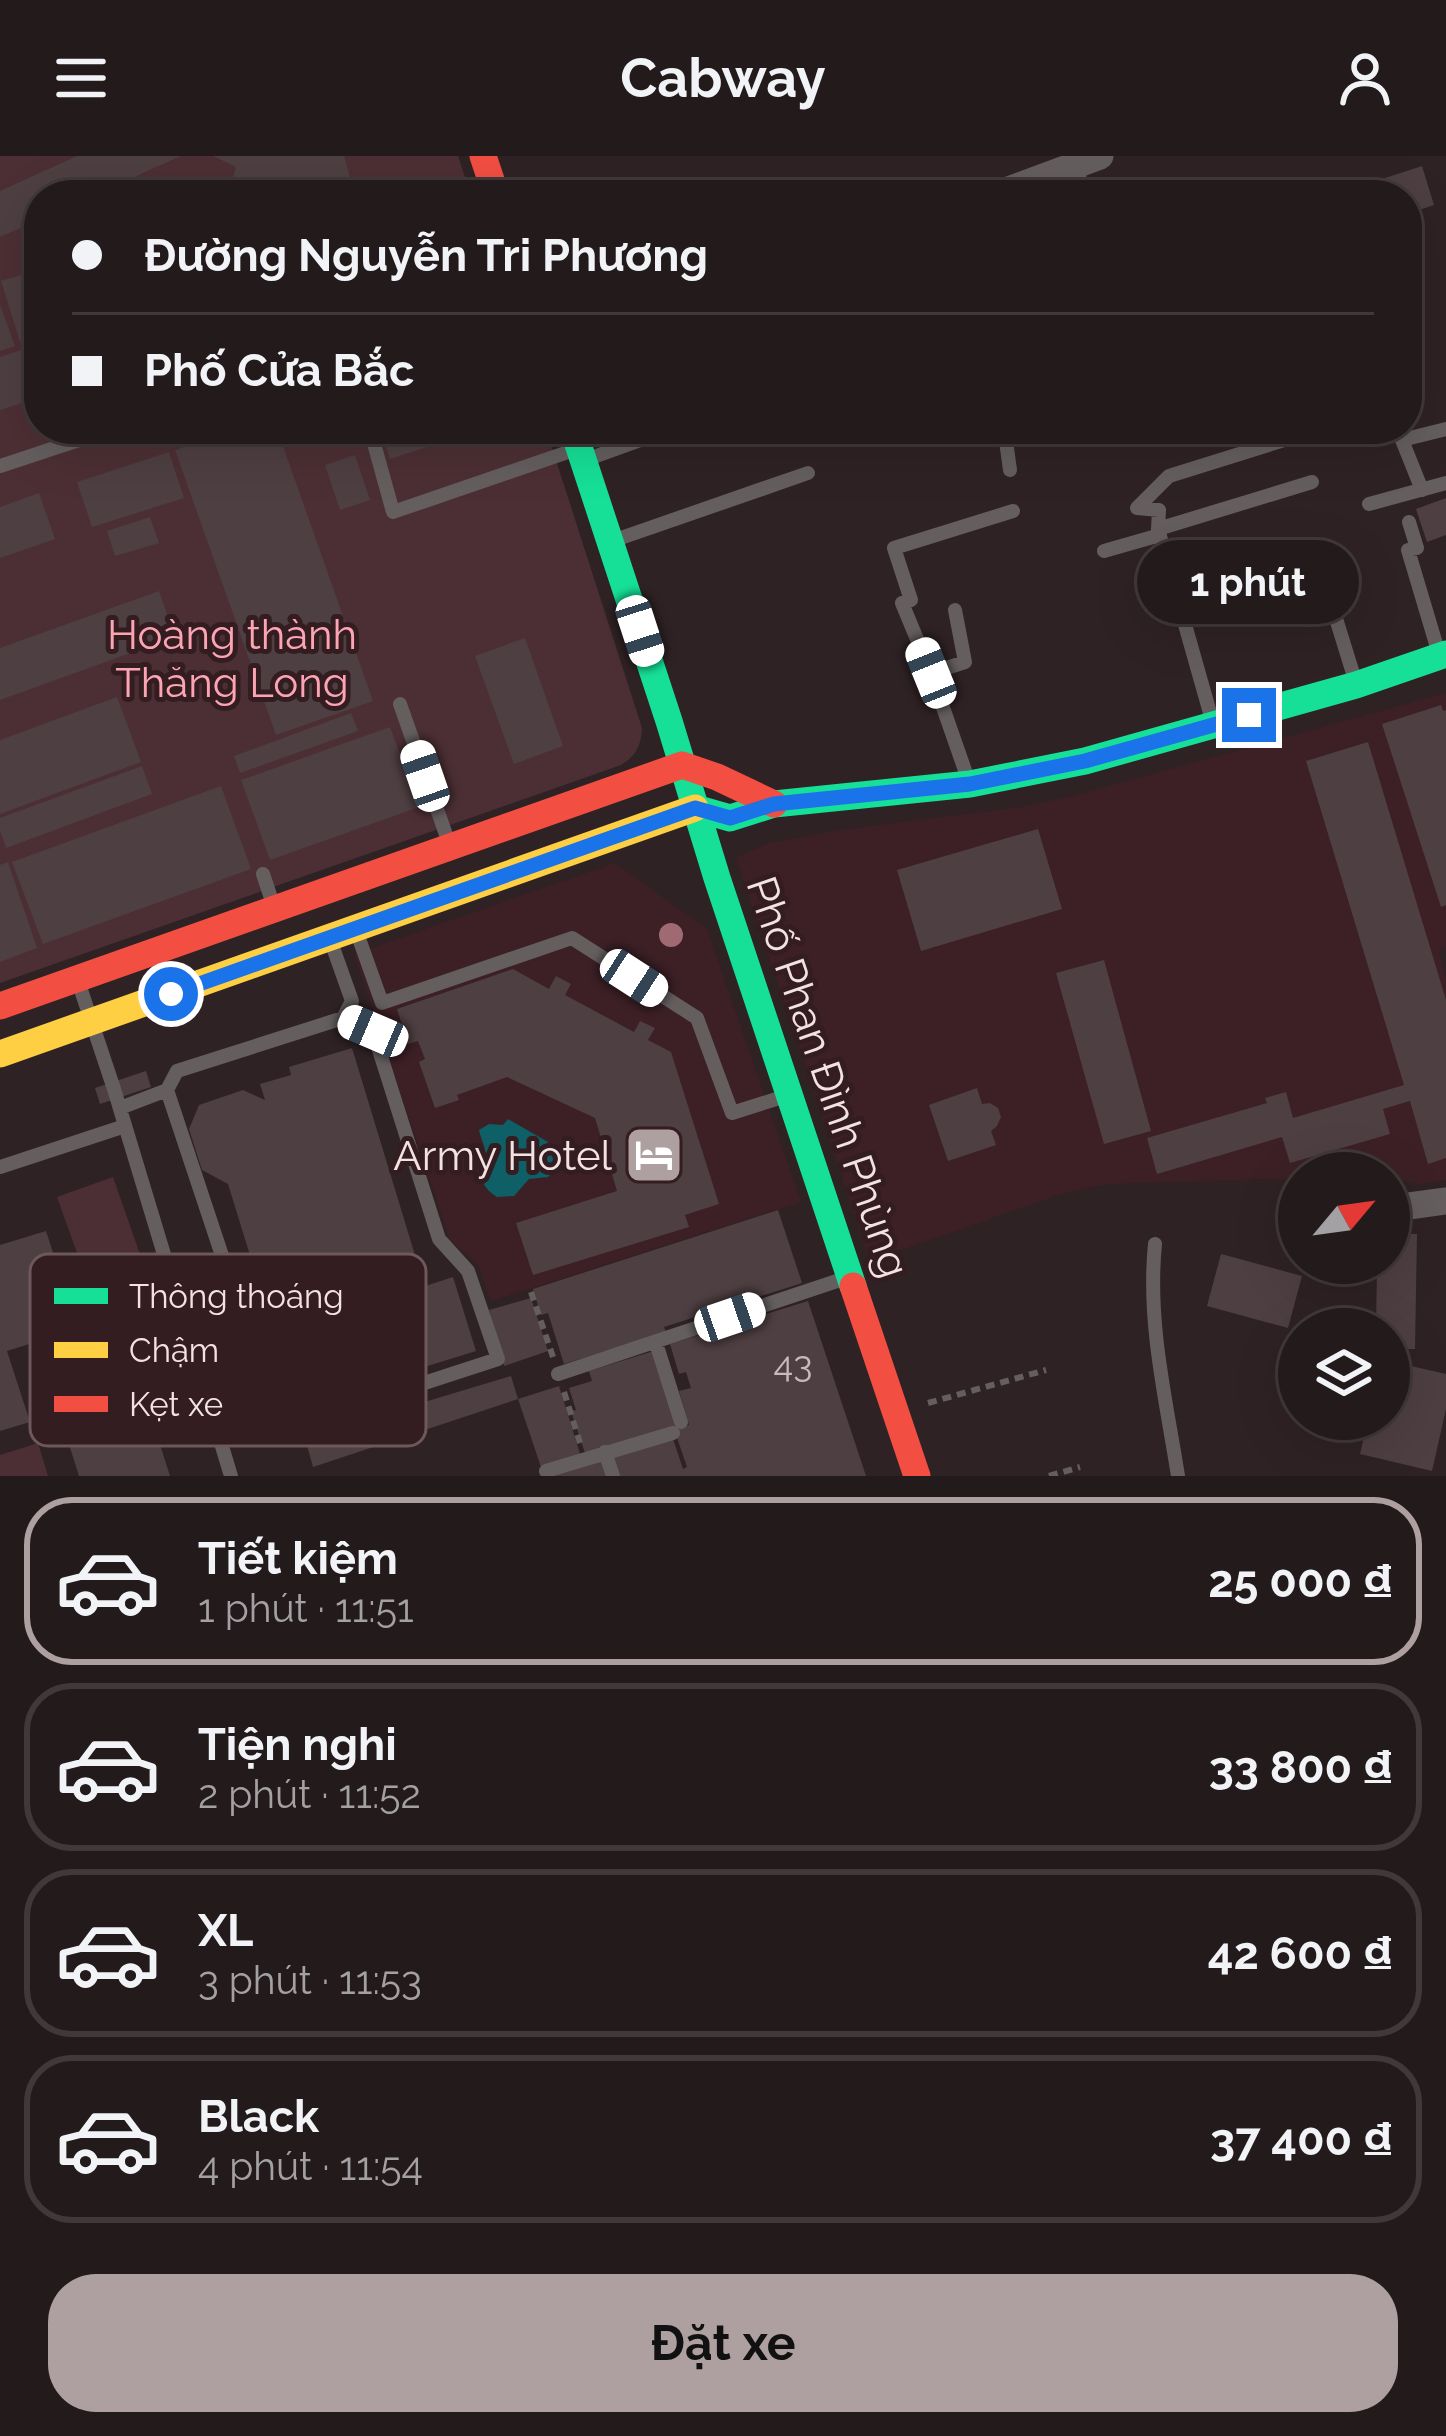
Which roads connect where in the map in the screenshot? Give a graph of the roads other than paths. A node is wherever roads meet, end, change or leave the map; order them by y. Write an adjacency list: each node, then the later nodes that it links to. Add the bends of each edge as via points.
1 (1088, 160): 2 (street)
2 (1034, 180)
3 (67, 444): 9 (lane)
4 (374, 444): 8 (lane, via 393,512)
5 (1006, 444): 10 (lane)
6 (1271, 444): 18 (lane, via 1169,476 1138,508 1159,510)
7 (1402, 444): 14 (lane)
8 (579, 446): 19 (street, Phố Phan Đình Phùng)
9 (0, 466)
10 (1010, 470)
11 (808, 473): 19 (lane)
12 (1312, 482): 18 (lane)
13 (1446, 483): 14 (lane)
14 (1421, 490): 15 (lane)
15 (1369, 504)
16 (1013, 511): 24 (lane, via 894,548 911,601 902,603)
17 (1409, 521): 23 (lane, via 1417,548 1408,550)
18 (1159, 532): 20 (lane); 22 (lane)
19 (610, 542): 28 (street, Phố Phan Đình Phùng)
20 (1104, 550)
21 (955, 610): 24 (lane, via 965,662)
22 (1183, 618): 25 (lane, via 1321,570); 27 (lane)
23 (1443, 655): 25 (street)
24 (931, 673): 29 (lane)
25 (1356, 685): 27 (street)
26 (400, 704): 32 (lane)
27 (1213, 725): 29 (street)
28 (682, 765): 30 (street); 31 (street, Phố Phan Đình Phùng); 32 (street)
29 (970, 784): 30 (street)
30 (774, 804): 31 (street, via 730,818)
31 (695, 808): 35 (street); 42 (street, Phố Phan Đình Phùng)
32 (450, 847): 34 (street)
33 (263, 874): 34 (lane)
34 (275, 909): 36 (street)
35 (342, 933): 38 (lane, via 352,1001); 39 (street); 42 (lane, via 382,1003 572,938 697,1018 732,1113)
36 (77, 979): 37 (street); 39 (lane)
37 (0, 1006)
38 (343, 1018): 41 (lane, via 177,1071); 54 (lane, via 373,1031 439,1239 468,1271 498,1359)
39 (92, 1022): 40 (street); 43 (lane)
40 (0, 1054)
41 (167, 1090): 43 (lane); 50 (lane)
42 (790, 1095): 51 (street, Phố Phan Đình Phùng)
43 (120, 1108): 44 (lane)
44 (125, 1126): 45 (lane); 49 (lane)
45 (0, 1167)
46 (1446, 1201): 47 (street)
47 (1410, 1206)
48 (1155, 1244): 61 (lane, via 1153,1318)
49 (164, 1254)
50 (222, 1254)
51 (850, 1276): 52 (lane); 60 (street, Phố Phan Đình Phùng)
52 (656, 1343): 53 (lane); 56 (lane, via 677,1428)
53 (558, 1374)
54 (426, 1382)
55 (222, 1446): 58 (lane)
56 (605, 1452): 57 (lane); 59 (lane)
57 (546, 1471)
58 (231, 1476)
59 (613, 1476)
60 (917, 1476)
61 (1178, 1476)

